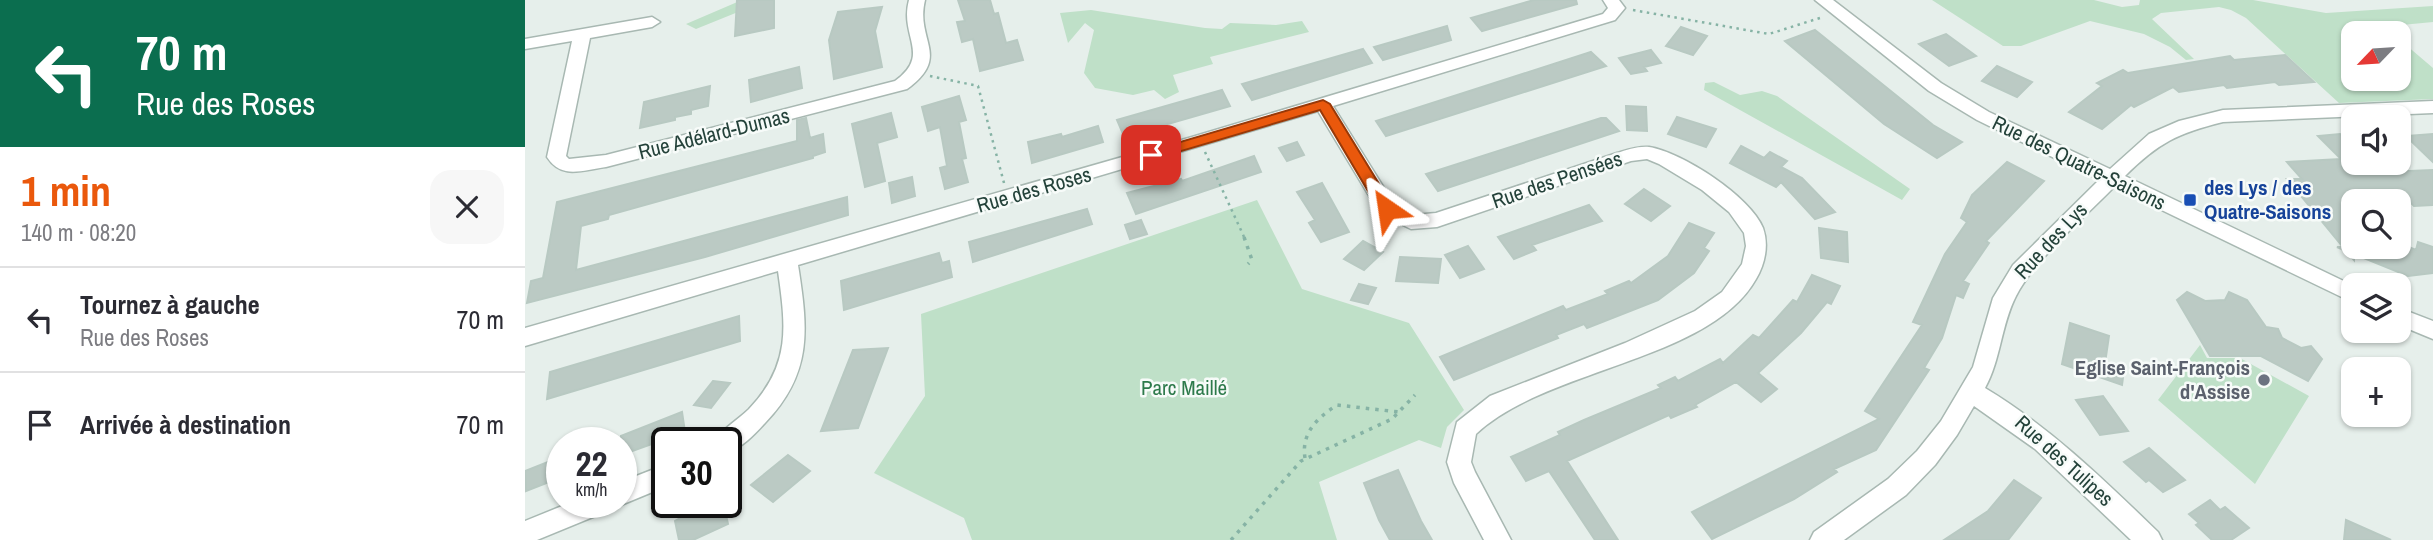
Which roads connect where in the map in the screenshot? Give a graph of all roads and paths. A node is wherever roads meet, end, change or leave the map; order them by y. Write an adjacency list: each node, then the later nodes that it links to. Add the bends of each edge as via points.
1 (916, 0): 8 (street, via 912,11 923,58)
2 (1823, 0): 4 (street, Rue des Quatre-Saisons)
3 (1614, 4): 4 (path, via 1769,34); 9 (street, Rue des Roses, via 1615,13 1598,20)
4 (1839, 12): 12 (street, Rue des Quatre-Saisons, via 1956,100)
5 (652, 22): 6 (street)
6 (582, 34): 7 (street); 8 (street, Rue Adélard-Dumas, via 556,157 565,166 605,161 886,90)
7 (525, 44)
8 (918, 74): 13 (path, via 978,86)
9 (1323, 104): 11 (street, Rue des Roses); 29 (street, Rue des Pensées, via 1387,209 1411,222 1437,220 1644,153 1656,155 1714,189 1751,223 1757,251 1745,280 1731,296 1654,340 1499,402 1465,429 1459,462)
10 (2433, 107): 12 (street, Rue des Lys, via 2202,120 2156,138)
11 (1199, 141): 13 (street, Rue des Roses); 15 (path, via 1249,247 1252,260)
12 (2112, 179): 16 (street, Rue des Quatre-Saisons); 20 (street, Rue des Lys, via 2011,284 1984,369)
13 (1007, 197): 14 (street, Rue des Roses)
14 (787, 262): 19 (street, Rue des Roses); 23 (street, via 795,346 786,373)
15 (1248, 264)
16 (2341, 289)
17 (2411, 321): 18 (street)
18 (2433, 330)
19 (525, 337)
20 (1971, 392): 27 (street, Rue des Lys, via 1926,458 1897,487); 30 (street, Rue des Tulipes, via 2044,440)
21 (1415, 396): 22 (path)
22 (1399, 412): 24 (path, via 1375,428); 24 (path, via 1337,405 1304,435)
23 (742, 429)
24 (1305, 458): 28 (path)
25 (562, 518): 26 (street)
26 (525, 533)
27 (1826, 539)
28 (1231, 540)
29 (1498, 540)
30 (2149, 540)

